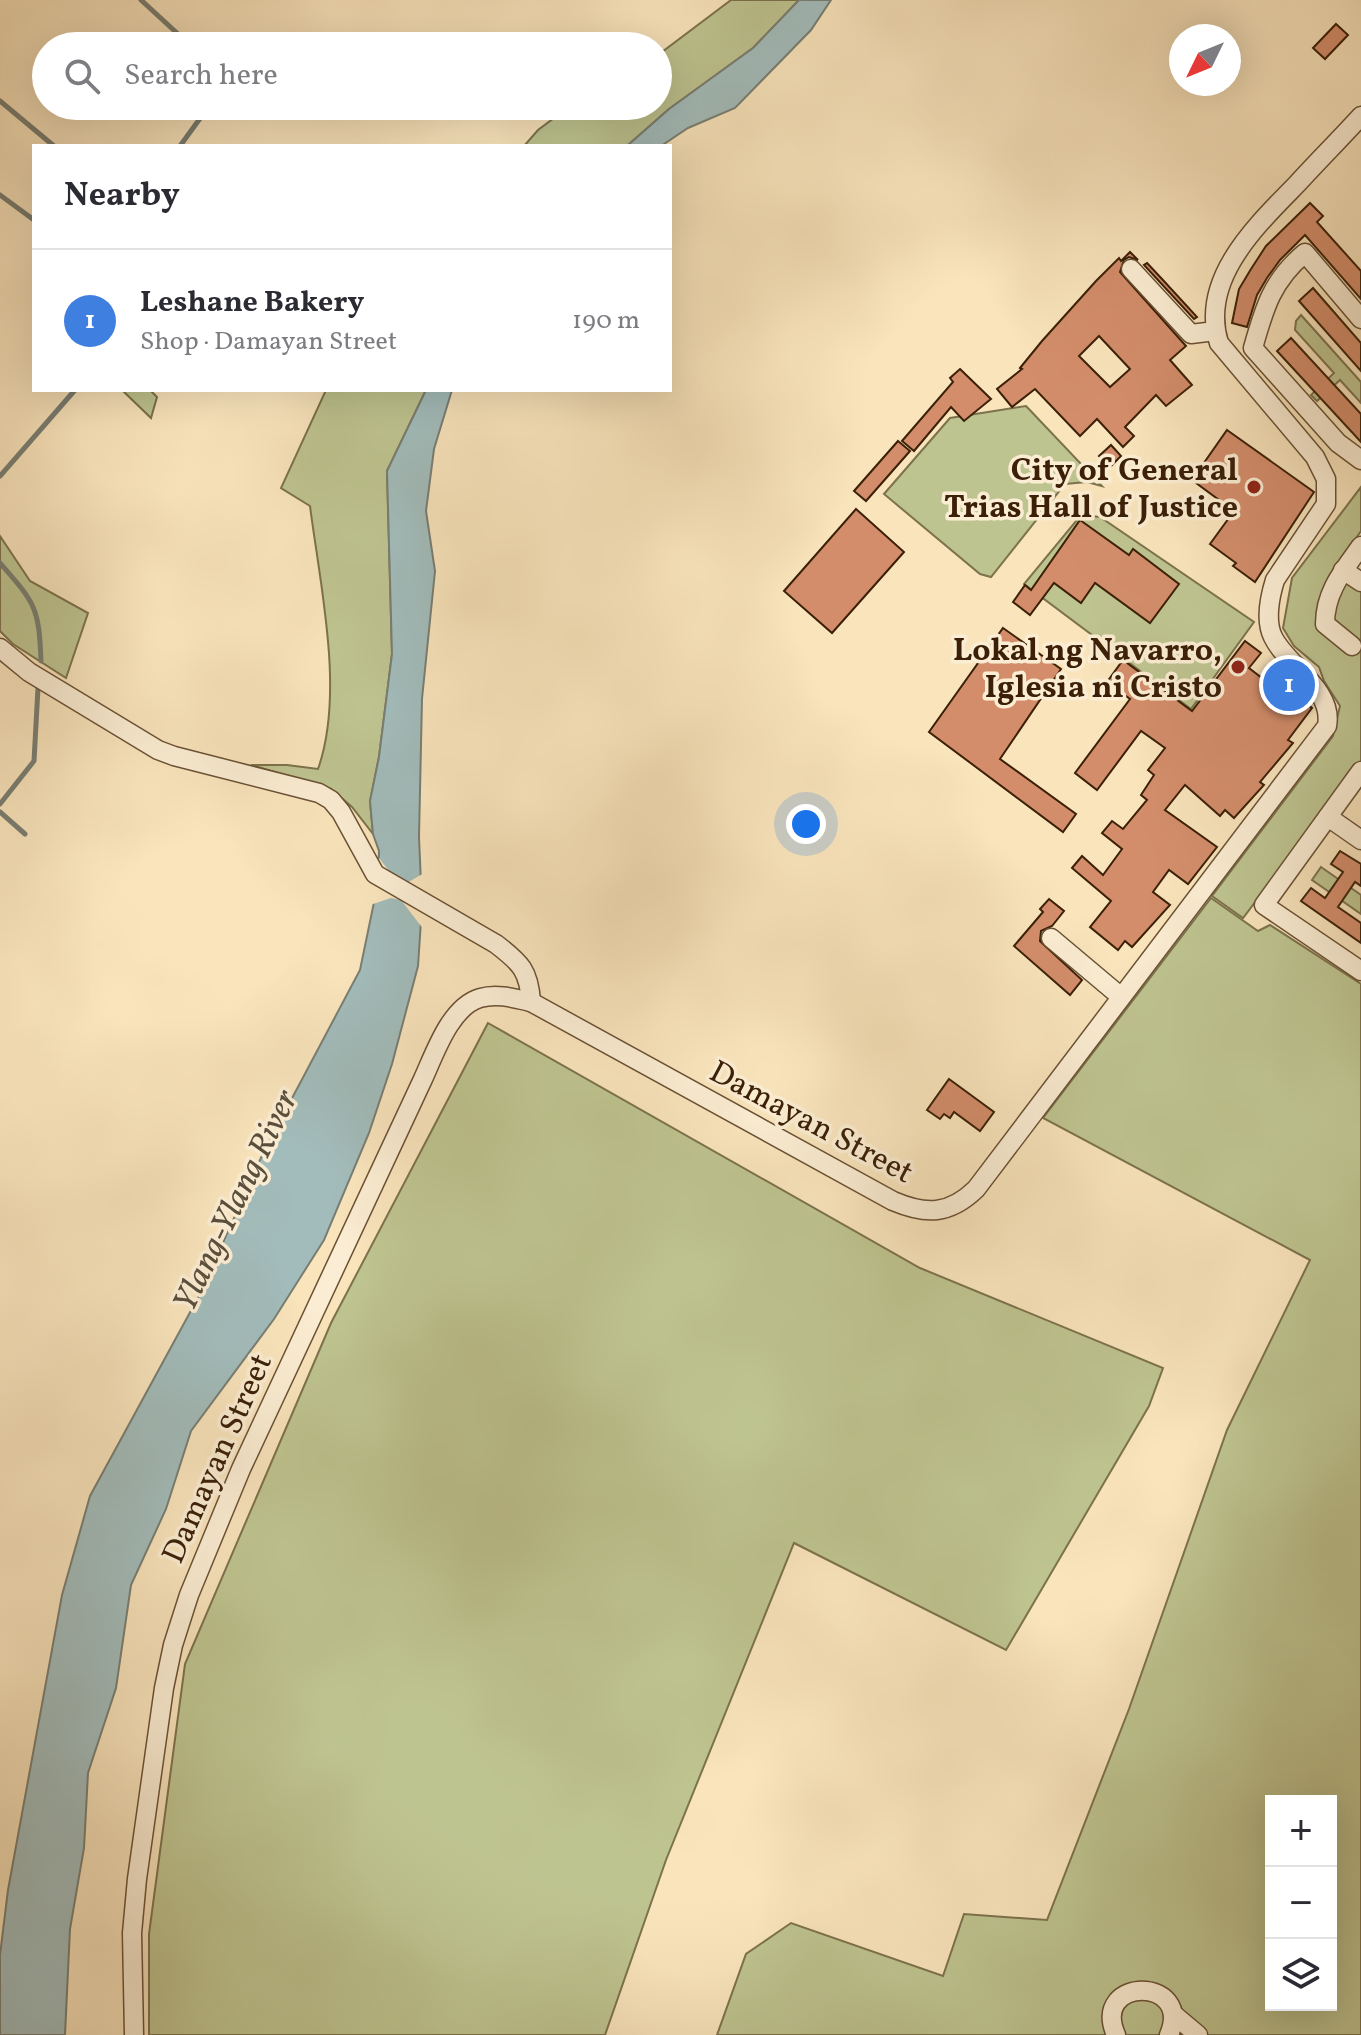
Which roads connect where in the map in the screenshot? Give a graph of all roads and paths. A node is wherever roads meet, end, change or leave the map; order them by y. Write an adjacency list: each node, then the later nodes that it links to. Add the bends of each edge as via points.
1 (1361, 116): 4 (street, via 1242,245 1220,284)
2 (1131, 269): 4 (street, via 1191,334)
3 (1361, 319): 5 (street, via 1305,253 1266,300 1253,348 1338,443)
4 (1215, 331): 16 (street, Damayan Street, via 1231,360 1315,457 1326,479 1326,504 1275,580 1270,609 1273,637 1329,715 1327,726)
5 (1361, 460)
6 (1361, 546): 7 (street)
7 (1343, 570): 8 (street); 9 (street, via 1329,593 1325,624)
8 (1361, 582)
9 (1352, 646)
10 (0, 648): 17 (street, via 29,672 158,750 306,788 331,800 353,829 375,874 513,957 530,981)
11 (1361, 771): 12 (street)
12 (1328, 817): 13 (street); 15 (street, via 1264,905)
13 (1361, 840)
14 (1051, 938): 16 (street)
15 (1361, 971)
16 (1120, 996): 17 (street, Damayan Street, via 976,1189 955,1205 931,1211 893,1201)
17 (531, 1002): 19 (street, Damayan Street, via 501,995 478,998 448,1029 241,1469 189,1595 169,1662 141,1849 132,1933)
18 (1173, 2014): 20 (street, via 1157,1993 1132,1991 1114,2008); 21 (street); 22 (street)
19 (134, 2035)
20 (1116, 2035)
21 (1169, 2035)
22 (1198, 2035)

